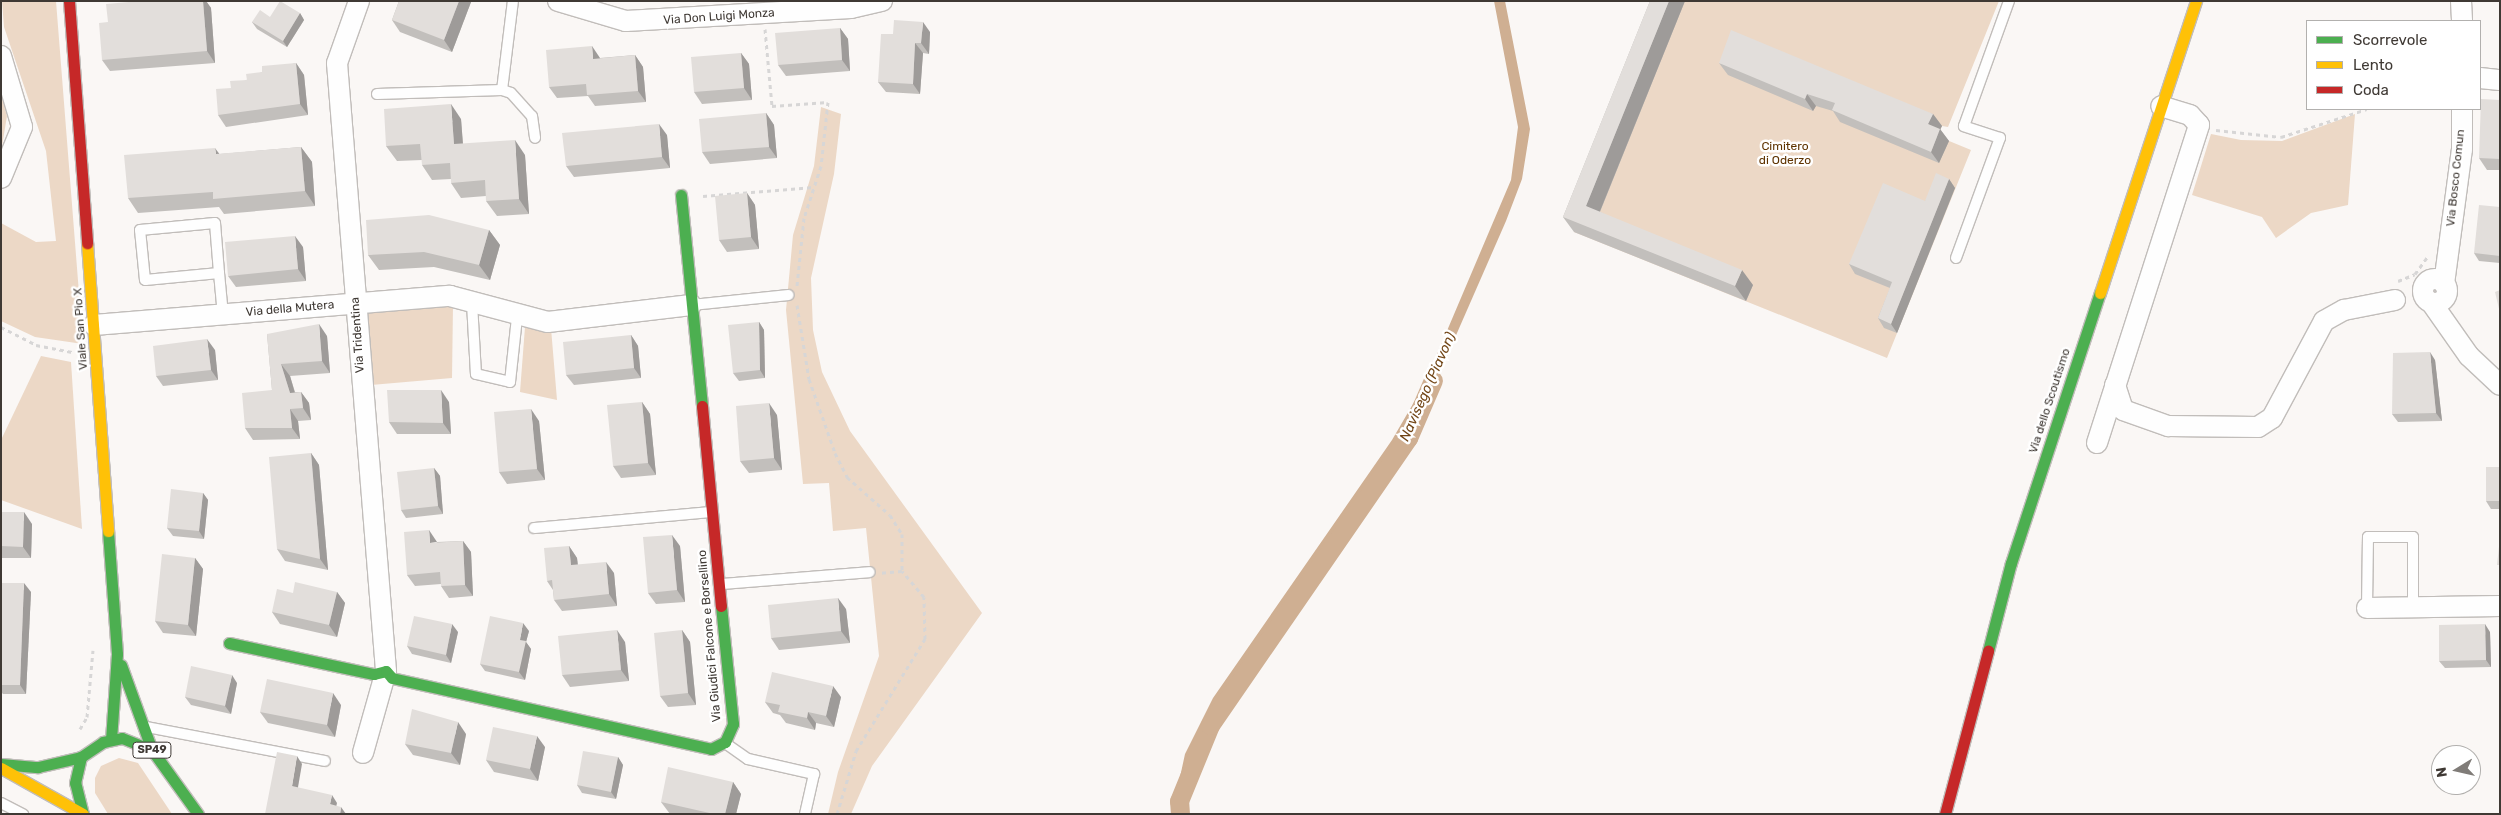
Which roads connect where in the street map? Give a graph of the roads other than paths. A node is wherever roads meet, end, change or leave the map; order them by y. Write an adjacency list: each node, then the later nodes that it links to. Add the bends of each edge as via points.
1 (69, 1): 29 (street, Viale San Pio X)
2 (359, 1): 25 (street, Via Tridentina, via 337,63)
3 (513, 1): 13 (lane)
4 (558, 1): 5 (street, Via Don Luigi Monza, via 626,21 764,14)
5 (882, 1)
6 (2009, 1): 20 (lane, via 1964,126 2000,138)
7 (2196, 1): 15 (street, Via dello Scoutismo)
8 (2461, 1): 9 (street)
9 (2462, 20)
10 (1, 56): 18 (street, via 22,127)
11 (2481, 78): 12 (street)
12 (2500, 80)
13 (502, 90): 14 (lane); 17 (lane, via 511,93 532,116)
14 (377, 94)
15 (2161, 106): 30 (street, via 2190,115 2199,125); 56 (street, Via dello Scoutismo, via 2011,563)
16 (2462, 110): 22 (street, Via Bosco Comun, via 2462,149 2439,248)
17 (535, 138)
18 (1, 178)
19 (681, 195): 26 (street, Via Giudici Falcone e Borsellino)
20 (1956, 258)
21 (219, 273): 21 (lane, via 215,223 140,230 145,280); 27 (lane)
22 (2434, 292): 30 (street, via 2395,291 2324,321 2272,418 2258,428 2168,426 2123,410); 31 (street, via 2453,334)
23 (788, 295): 26 (lane)
24 (472, 303): 25 (street, Via della Mutera, via 450,296); 28 (street, Via della Mutera); 28 (lane, via 476,374 510,382)
25 (355, 304): 27 (street, Via della Mutera); 42 (street, Via Tridentina)
26 (691, 306): 28 (street, Via della Mutera, via 548,322); 33 (street, Via Giudici Falcone e Borsellino)
27 (223, 315): 29 (street, Via della Mutera)
28 (517, 318)
29 (94, 325): 41 (street, Viale San Pio X)
30 (2115, 385): 32 (street)
31 (2500, 385)
32 (2097, 444)
33 (712, 512): 34 (lane); 36 (street, Via Giudici Falcone e Borsellino)
34 (534, 528)
35 (870, 572): 36 (lane)
36 (720, 584): 45 (street, Via Giudici Falcone e Borsellino, via 733,724)
37 (2500, 606): 38 (street)
38 (2413, 607): 39 (street); 39 (lane, via 2413,537 2368,537)
39 (2368, 608)
40 (229, 643): 42 (street, via 374,674)
41 (117, 654): 43 (street, Viale San Pio X); 44 (street, Viale San Pio X)
42 (386, 671): 45 (street, via 392,678 711,749); 47 (street, Via Tridentina)
43 (143, 726): 46 (street, Viale San Pio X); 49 (lane)
44 (111, 739): 46 (street, SP49, via 134,740); 48 (street)
45 (725, 742): 55 (lane, via 748,759 814,774)
46 (152, 750): 54 (street, SP49)
47 (364, 753)
48 (81, 757): 50 (street, via 38,767); 53 (street, via 74,783)
49 (325, 761)
50 (1, 766): 53 (street)
51 (1, 803): 52 (lane)
52 (23, 814)
53 (83, 814)
54 (198, 814)
55 (805, 814)
56 (1945, 814)

